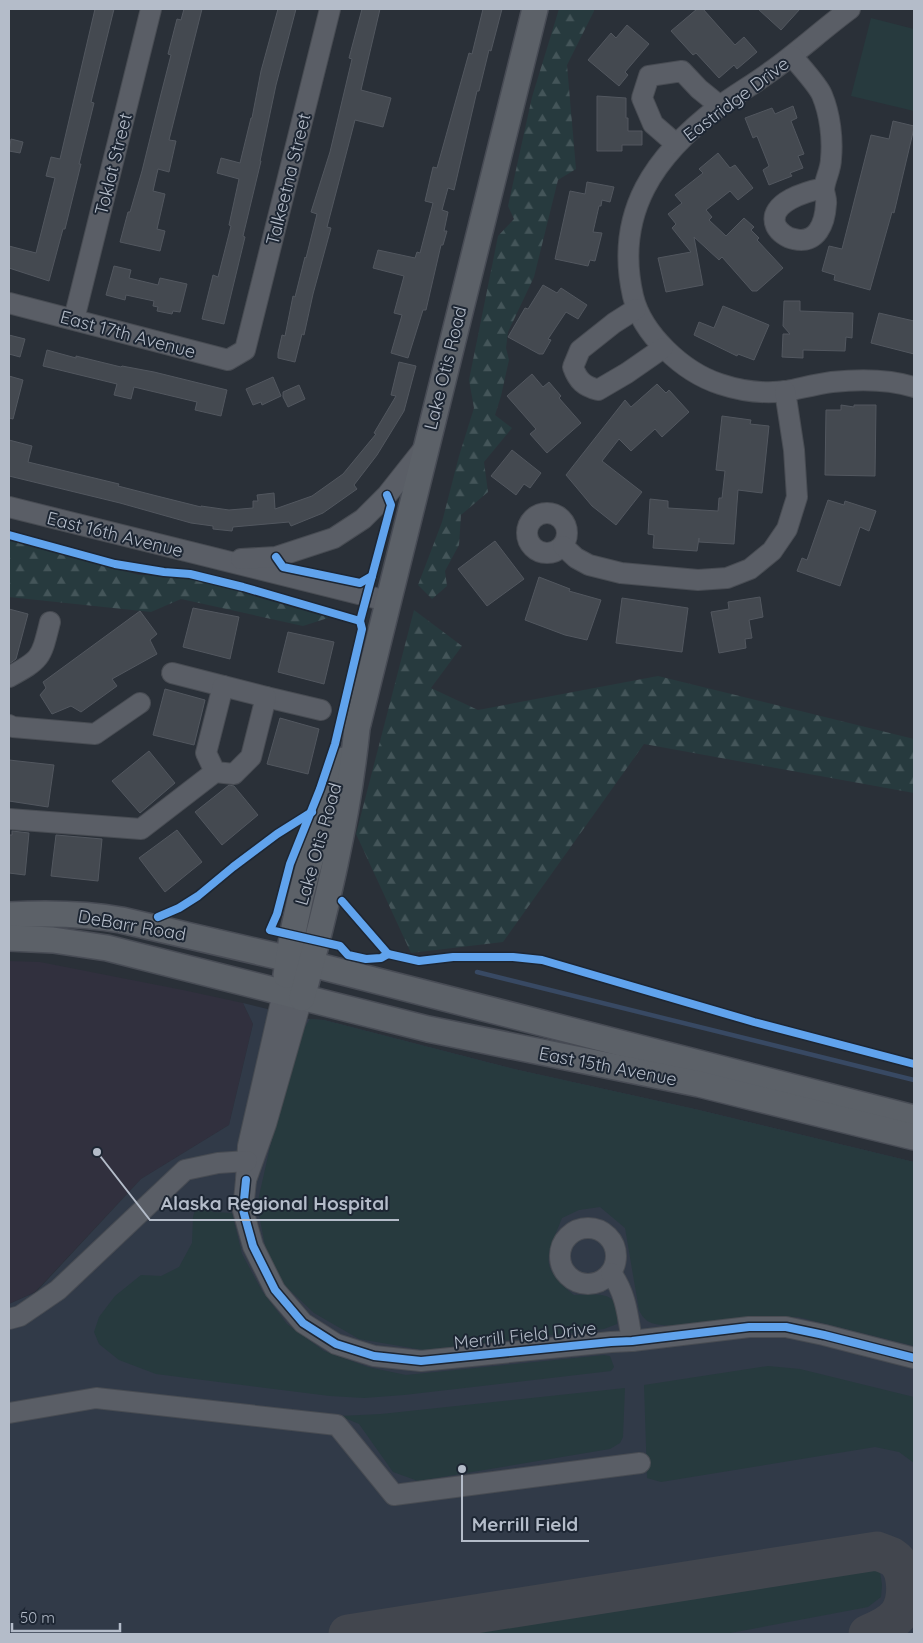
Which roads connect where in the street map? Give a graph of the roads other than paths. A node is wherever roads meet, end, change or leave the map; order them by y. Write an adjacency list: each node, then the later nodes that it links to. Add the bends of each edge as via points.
1 (151, 9): 11 (street, Toklat Street)
2 (330, 9): 13 (street, Talkeetna Street)
3 (534, 9): 16 (main road, Lake Otis Road)
4 (850, 9): 5 (street, Eastridge Drive)
5 (792, 56): 6 (street, Eastridge Drive); 8 (street, via 822,94 830,127 832,160)
6 (720, 106): 7 (street, Eastridge Drive); 7 (street, via 682,71 649,76 642,98 653,124)
7 (676, 144): 10 (street, Eastridge Drive, via 650,176 632,218 628,248)
8 (824, 188)
9 (9, 303): 11 (street, East 17th Avenue)
10 (636, 309): 12 (street, Eastridge Drive); 12 (street, via 580,350 573,367 577,378 586,387 598,390)
11 (74, 319): 13 (street, East 17th Avenue, via 228,360)
12 (663, 348): 15 (street, Eastridge Drive, via 696,373 719,384 749,392)
13 (246, 350)
14 (914, 387): 15 (street, Eastridge Drive, via 870,380 831,382)
15 (785, 391): 18 (street, via 797,497 786,529 772,551 750,570 728,578 698,580 620,572 588,565)
16 (426, 446): 19 (street, East 16th Avenue, via 362,519 334,538 276,557); 20 (main road, Lake Otis Road)
17 (9, 507): 19 (street, East 16th Avenue)
18 (562, 546)
19 (222, 561): 20 (street, East 16th Avenue)
20 (388, 601): 33 (main road, Lake Otis Road, via 357,728 347,807)
21 (50, 622): 23 (street, via 43,652 29,667)
22 (172, 673): 24 (street)
23 (9, 677)
24 (223, 686): 25 (street); 29 (street, via 206,753)
25 (266, 697): 27 (street); 29 (street, via 251,757 234,774)
26 (140, 703): 28 (street, via 95,734)
27 (321, 710)
28 (9, 725)
29 (215, 772): 30 (street, via 141,829)
30 (9, 819)
31 (9, 915): 33 (main road, DeBarr Road, via 92,915)
32 (9, 938): 34 (main road, DeBarr Road, via 107,948)
33 (300, 961): 34 (main road, Lake Otis Road); 35 (main road, East 15th Avenue)
34 (292, 996): 36 (main road, East 15th Avenue, via 428,1029 699,1084); 37 (street, Merrill Field Drive, via 248,1146); 38 (street, Merrill Field Drive, via 266,1124)
35 (914, 1118)
36 (914, 1137)
37 (247, 1161): 38 (street, Merrill Field Drive); 40 (street, via 186,1170 58,1290 20,1316)
38 (246, 1180): 41 (street, Merrill Field Drive, via 243,1210 253,1246 275,1290 303,1323 336,1344 374,1356 421,1361)
39 (611, 1273): 41 (street, via 624,1299)
40 (9, 1319)
41 (632, 1341): 42 (street, Merrill Field Drive, via 749,1327 786,1327)
42 (914, 1358)
43 (9, 1413): 44 (street, via 96,1398 337,1426 394,1495)
44 (640, 1464)

